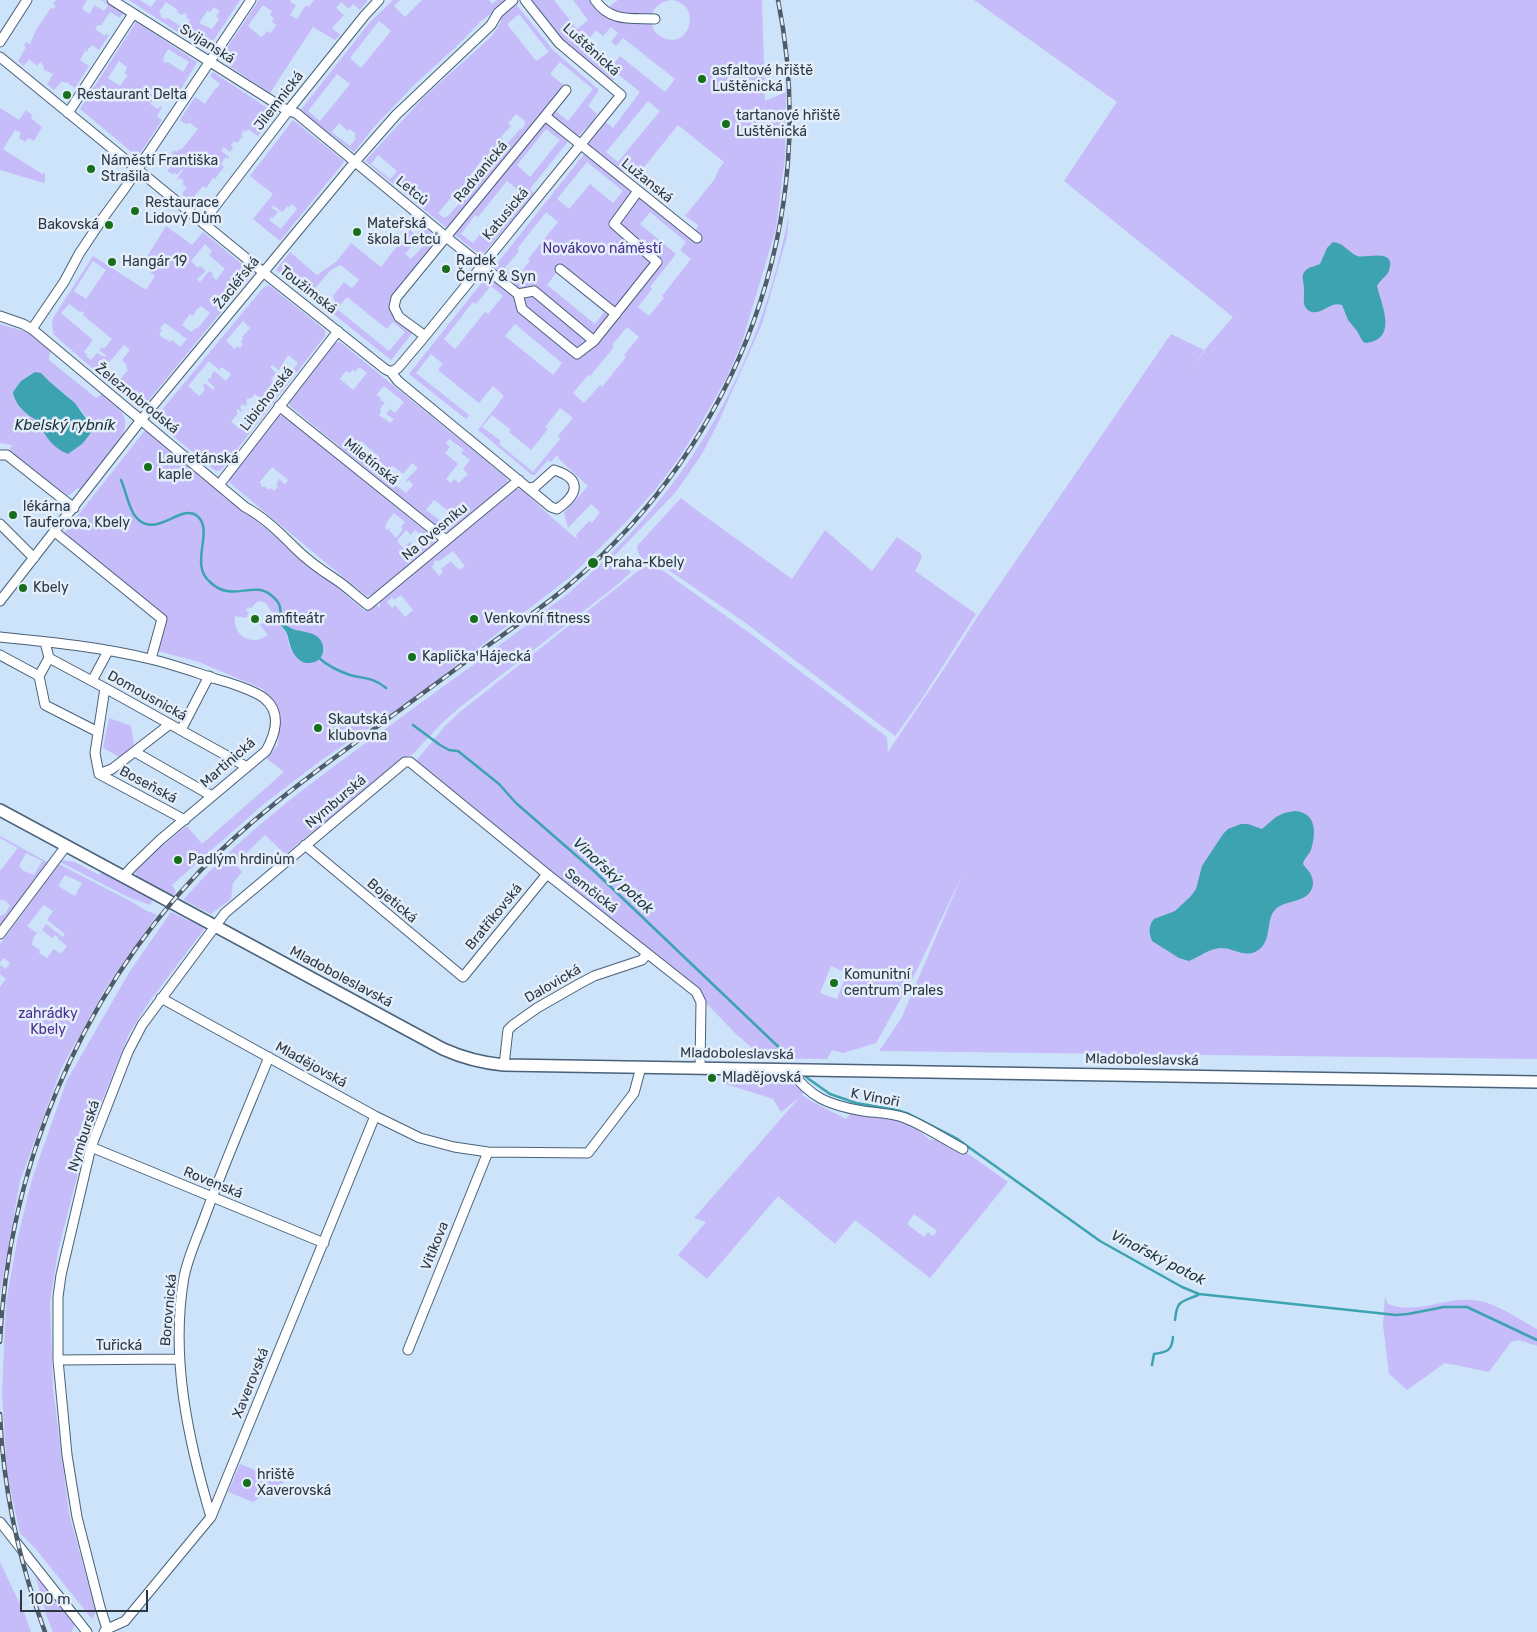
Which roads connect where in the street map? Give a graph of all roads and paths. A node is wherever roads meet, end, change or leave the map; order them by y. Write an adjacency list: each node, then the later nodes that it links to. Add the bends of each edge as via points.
1 (27, 0): 10 (street)
2 (112, 0): 8 (street, Svijanská)
3 (251, 0): 12 (street)
4 (379, 0): 15 (street, Jilemnická)
5 (513, 0): 19 (street, Žacléřská, via 396,115)
6 (525, 0): 14 (street, Luštěnická, via 559,42)
7 (594, 0): 9 (street, via 612,16)
8 (134, 14): 12 (street, Svijanská); 16 (street)
9 (655, 19)
10 (0, 42)
11 (0, 57): 16 (street, Toužimská)
12 (210, 63): 15 (street, Svijanská); 20 (street)
13 (566, 90): 17 (street, Radvanická)
14 (621, 95): 18 (street, Katusická)
15 (288, 111): 19 (street, Letců, via 296,113); 22 (street, Jilemnická)
16 (68, 113): 20 (street, Toužimská)
17 (545, 116): 18 (street); 23 (street, Radvanická)
18 (581, 146): 21 (street, Lužanská); 25 (street, Katusická)
19 (355, 162): 23 (street, Letců); 27 (street, Žacléřská)
20 (138, 169): 22 (street, Toužimská); 31 (street)
21 (638, 191): 24 (street, Lužanská); 29 (street, via 614,224 657,262)
22 (204, 222): 27 (street, Toužimská)
23 (446, 237): 25 (street, Letců); 33 (street, Radvanická, via 394,302 399,317)
24 (697, 238)
25 (482, 265): 28 (street, Letců); 33 (street, Katusická)
26 (560, 269): 29 (street)
27 (264, 272): 32 (street, Toužimská); 37 (street, Žacléřská)
28 (518, 294): 34 (street, via 534,291); 34 (street, Letců, via 522,309 577,354)
29 (616, 314): 34 (street, Letců)
30 (0, 316): 31 (street, Železnobrodská)
31 (32, 329): 37 (street, Železnobrodská)
32 (338, 331): 35 (street, Toužimská); 36 (street, Libichovská)
33 (425, 336): 35 (street, Katusická)
34 (594, 340)
35 (391, 372): 39 (street, Toužimská)
36 (280, 406): 40 (street, Libichovská); 45 (street, Miletínská)
37 (141, 420): 40 (street, Železnobrodská); 42 (street, Žacléřská)
38 (0, 455): 42 (street, via 12,458)
39 (519, 480): 41 (street, Toužimská); 45 (street, Na Ovesníku)
40 (219, 484): 48 (street, Železnobrodská, via 324,573)
41 (529, 488): 41 (street, Toužimská, via 557,509 574,494 574,484 567,476 554,470 535,487)
42 (74, 508): 44 (street, Žacléřská)
43 (0, 524): 46 (street)
44 (55, 532): 46 (street, Žacléřská); 54 (street, via 162,619)
45 (446, 540): 48 (street, Na Ovesníku)
46 (34, 558): 47 (street, Žacléřská)
47 (0, 601)
48 (368, 605)
49 (0, 637): 50 (street, Martinická)
50 (46, 642): 51 (street, Martinická); 53 (street)
51 (108, 650): 54 (street, Martinická); 57 (street)
52 (0, 655): 55 (street)
53 (48, 658): 55 (street); 57 (street, Domousnická)
54 (151, 659): 56 (street, Martinická)
55 (39, 676): 61 (street, via 45,705)
56 (209, 676): 60 (street); 64 (street, Martinická, via 265,698 273,710 276,722 271,742 266,751)
57 (92, 681): 58 (street, Domousnická)
58 (105, 688): 59 (street, Domousnická); 61 (street)
59 (170, 724): 60 (street, Domousnická); 62 (street)
60 (181, 730): 64 (street, Domousnická)
61 (98, 732): 65 (street, via 95,753)
62 (135, 752): 65 (street, via 112,769); 66 (street)
63 (410, 762): 70 (street, Nymburská, via 405,762); 71 (street, Semčická)
64 (246, 767): 66 (street, Martinická)
65 (99, 774): 68 (street, Boseňská)
66 (212, 796): 68 (street, Martinická)
67 (0, 810): 69 (main road, Mladoboleslavská)
68 (184, 820): 72 (street, Martinická)
69 (66, 846): 72 (main road, Mladoboleslavská); 74 (street)
70 (305, 846): 73 (street, Nymburská, via 231,906); 76 (street, Bojetická)
71 (547, 874): 75 (street, Semčická); 76 (street, Bratříkovská)
72 (123, 877): 73 (main road, Mladoboleslavská)
73 (215, 927): 77 (street, Nymburská); 79 (main road, Mladoboleslavská, via 443,1049 468,1059)
74 (0, 934)
75 (647, 954): 79 (street, Dalovická, via 642,960 579,984 537,1008 508,1030); 81 (street, Semčická, via 699,996)
76 (463, 977)
77 (161, 998): 78 (street, Mladějovská); 85 (street, Nymburská, via 128,1052)
78 (269, 1057): 84 (street, Mladějovská); 88 (street, Borovnická)
79 (504, 1065): 80 (main road, Mladoboleslavská)
80 (641, 1067): 81 (main road, Mladoboleslavská); 87 (street, Mladějovská, via 634,1092 588,1153)
81 (700, 1068): 82 (main road, Mladoboleslavská)
82 (789, 1069): 83 (main road, Mladoboleslavská); 86 (street, K Vinoři, via 819,1098 837,1105 904,1118)
83 (1537, 1082)
84 (375, 1116): 87 (street, Mladějovská, via 420,1138); 89 (street, Xaverovská)
85 (91, 1147): 88 (street, Rovenská); 92 (street, Nymburská, via 61,1275)
86 (963, 1149)
87 (488, 1152): 90 (street, Vitíkova)
88 (212, 1197): 89 (street, Rovenská); 91 (street, Borovnická, via 184,1276)
89 (324, 1243): 93 (street, Xaverovská)
90 (408, 1350)
91 (180, 1359): 92 (street, Tuřická); 93 (street, Borovnická, via 187,1419)
92 (58, 1360): 95 (street, Nymburská, via 77,1517)
93 (211, 1517): 95 (street, Xaverovská, via 125,1621)
94 (0, 1522): 96 (street)
95 (106, 1630)
96 (87, 1632)

